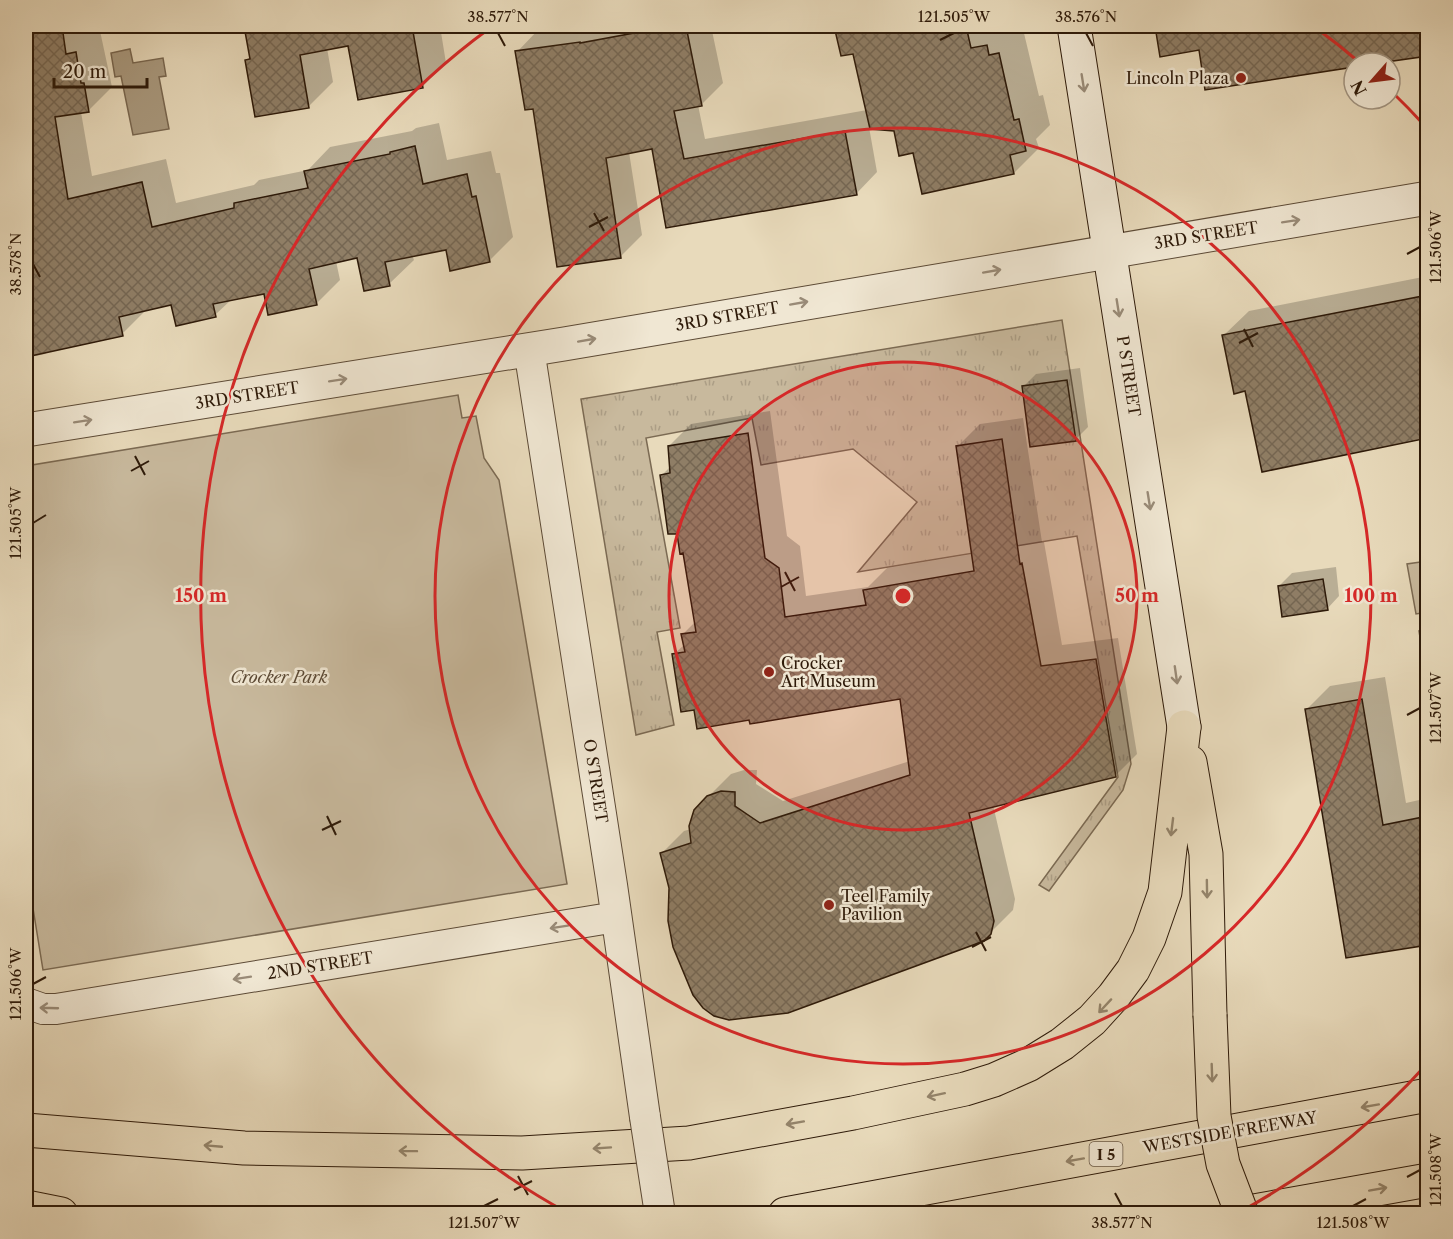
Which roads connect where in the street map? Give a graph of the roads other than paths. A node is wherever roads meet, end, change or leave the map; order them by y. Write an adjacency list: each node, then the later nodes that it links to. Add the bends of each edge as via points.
1 (1074, 26): 3 (street, P STREET, one-way to 3)
2 (1428, 198): 3 (street, 3RD STREET, one-way to 2)
3 (1109, 250): 4 (street, 3RD STREET, one-way to 3); 6 (street, P STREET, one-way to 6)
4 (529, 349): 5 (street, 3RD STREET, one-way to 4); 7 (street, O STREET)
5 (26, 430)
6 (1184, 727): 10 (highway, one-way to 10, via 1165,892 1133,970 1092,1020 1062,1044 994,1080 853,1113 688,1143 522,1154 244,1148); 16 (highway, one-way to 16, bridge, via 1206,854 1214,1116 1223,1164)
7 (616, 917): 8 (street, 2ND STREET, one-way to 8, via 56,1009); 14 (street, O STREET, bridge)
8 (26, 1003)
9 (1428, 1095): 15 (highway, WESTSIDE FREEWAY / I 5, one-way to 15)
10 (26, 1130)
11 (1428, 1180): 16 (highway, one-way to 11)
12 (26, 1207): 13 (highway)
13 (61, 1214)
14 (660, 1214)
15 (785, 1214)
16 (1240, 1214)

